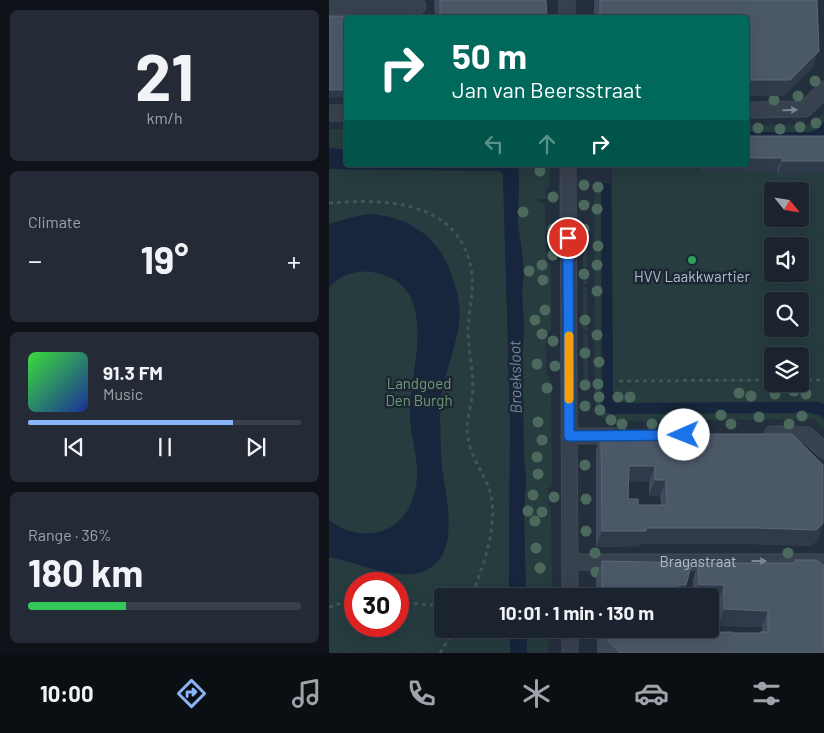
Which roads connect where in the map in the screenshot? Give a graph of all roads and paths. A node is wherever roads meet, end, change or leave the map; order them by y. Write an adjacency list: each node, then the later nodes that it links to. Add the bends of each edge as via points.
1 (567, 0): 4 (street)
2 (329, 7): 3 (street)
3 (418, 8)
4 (567, 15)
5 (824, 89): 6 (street, one-way to 5, via 805,109)
6 (749, 110)
7 (329, 113): 8 (street)
8 (344, 113)
9 (568, 167): 17 (street)
10 (329, 203): 21 (path, via 384,202 425,211 452,230 469,259 473,288 468,330 473,390 467,431 474,459 492,499 488,548)
11 (764, 380): 14 (path)
12 (809, 380): 13 (path)
13 (824, 380)
14 (619, 381)
15 (759, 434): 18 (street, via 805,435)
16 (636, 435): 17 (street)
17 (569, 436): 19 (street)
18 (822, 448)
19 (570, 562): 20 (street, Bragastraat, one-way to 20); 22 (street)
20 (824, 562)
21 (474, 588)
22 (570, 588)
23 (344, 602): 26 (path)
24 (409, 603): 25 (path)
25 (434, 605)
26 (329, 607)
27 (449, 638): 29 (path)
28 (570, 638): 30 (street)
29 (440, 653)
30 (570, 653)

